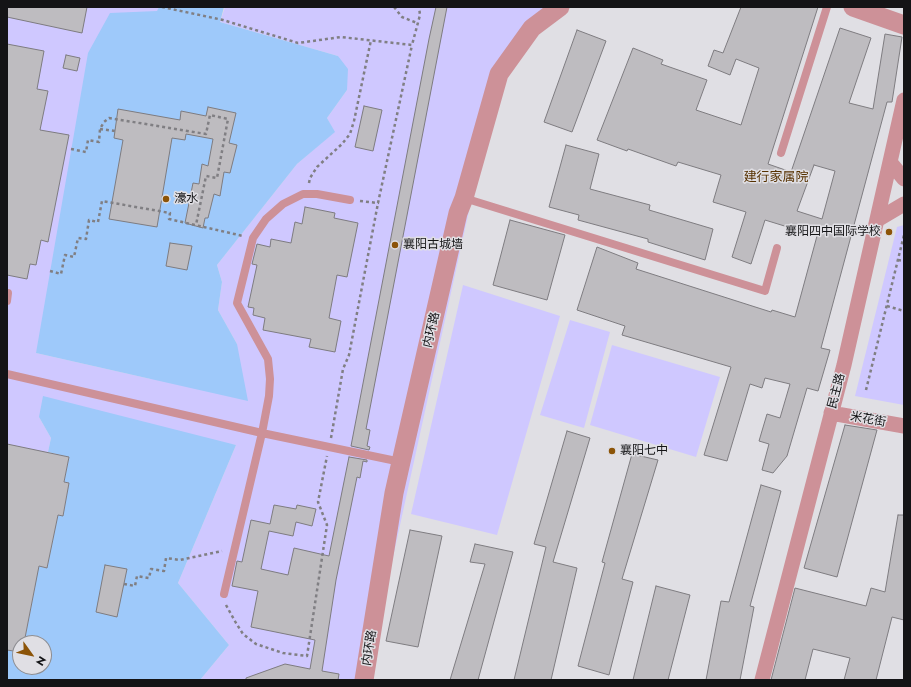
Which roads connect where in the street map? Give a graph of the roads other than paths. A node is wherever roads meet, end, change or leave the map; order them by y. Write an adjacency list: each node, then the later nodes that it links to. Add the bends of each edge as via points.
1 (560, 7): 9 (street, 内环路, via 532,28 499,74)
2 (827, 7): 6 (lane)
3 (853, 7): 4 (street)
4 (904, 25)
5 (904, 100): 7 (street, 民主路)
6 (780, 153)
7 (890, 162): 8 (street); 12 (street, 民主路)
8 (904, 179)
9 (464, 198): 13 (lane, via 765,291); 20 (street, 内环路, via 458,213)
10 (350, 200): 19 (lane, via 304,194 283,204 266,219 253,238 237,303 268,359 269,396)
11 (904, 204): 12 (street)
12 (877, 220): 17 (street, 民主路)
13 (777, 248)
14 (7, 293): 15 (lane)
15 (7, 301)
16 (7, 374): 19 (lane)
17 (831, 413): 18 (street, 米花街); 23 (street, 民主路)
18 (904, 426)
19 (262, 433): 20 (lane); 21 (lane)
20 (401, 462): 22 (street, 内环路)
21 (224, 594)
22 (364, 680)
23 (762, 680)

